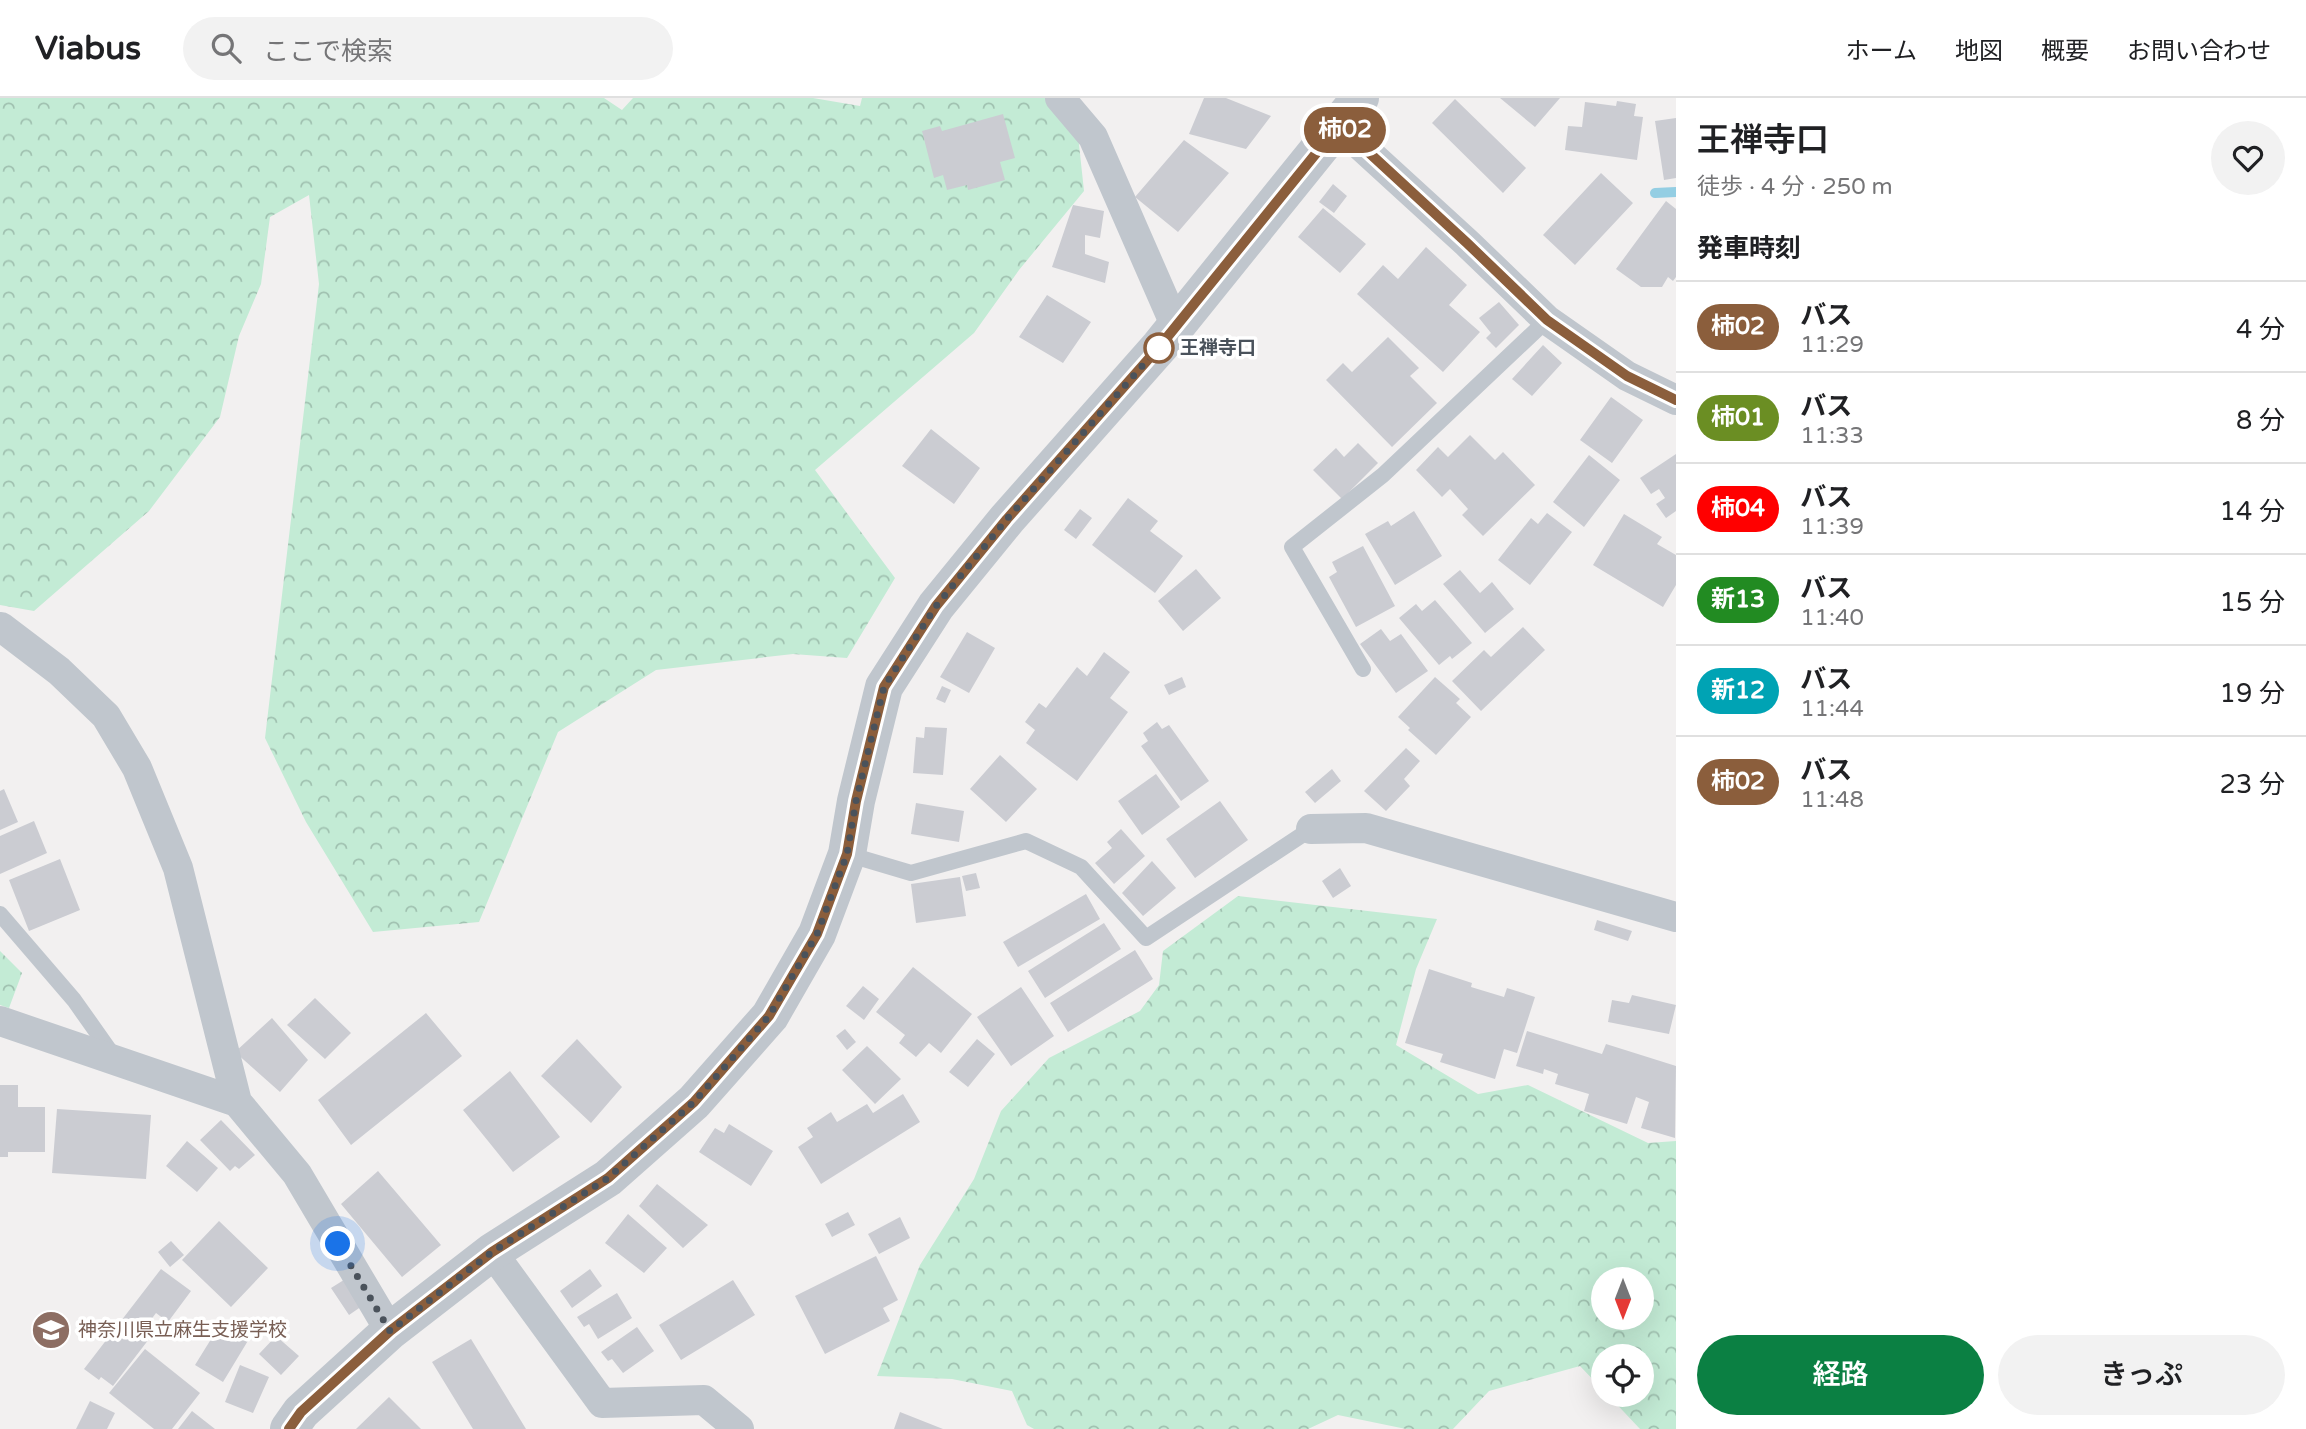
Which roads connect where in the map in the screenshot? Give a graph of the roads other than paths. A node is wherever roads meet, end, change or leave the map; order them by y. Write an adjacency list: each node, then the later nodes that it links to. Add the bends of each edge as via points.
1 (1060, 98): 4 (street, via 1093,137)
2 (1350, 112): 3 (street, via 1467,243); 4 (street)
3 (1547, 320): 5 (street, via 1627,376); 7 (lane, via 1384,475 1292,547)
4 (1176, 327): 9 (street, via 936,606 884,687)
5 (1676, 400)
6 (1, 627): 14 (street, via 59,671 106,716 137,768 178,868)
7 (1363, 669)
8 (1311, 829): 9 (lane, via 1146,938 1081,866 1026,841 911,873); 11 (street, via 1366,828)
9 (847, 854): 15 (street, via 817,934 769,1016 694,1102 608,1178)
10 (0, 914): 13 (lane, via 74,1000)
11 (1676, 917)
12 (0, 1021): 13 (street)
13 (118, 1063): 14 (street)
14 (237, 1102): 16 (street, via 297,1174)
15 (492, 1252): 16 (street); 18 (street, via 602,1403 704,1400)
16 (390, 1331): 17 (street, via 301,1412)
17 (289, 1429)
18 (739, 1429)

